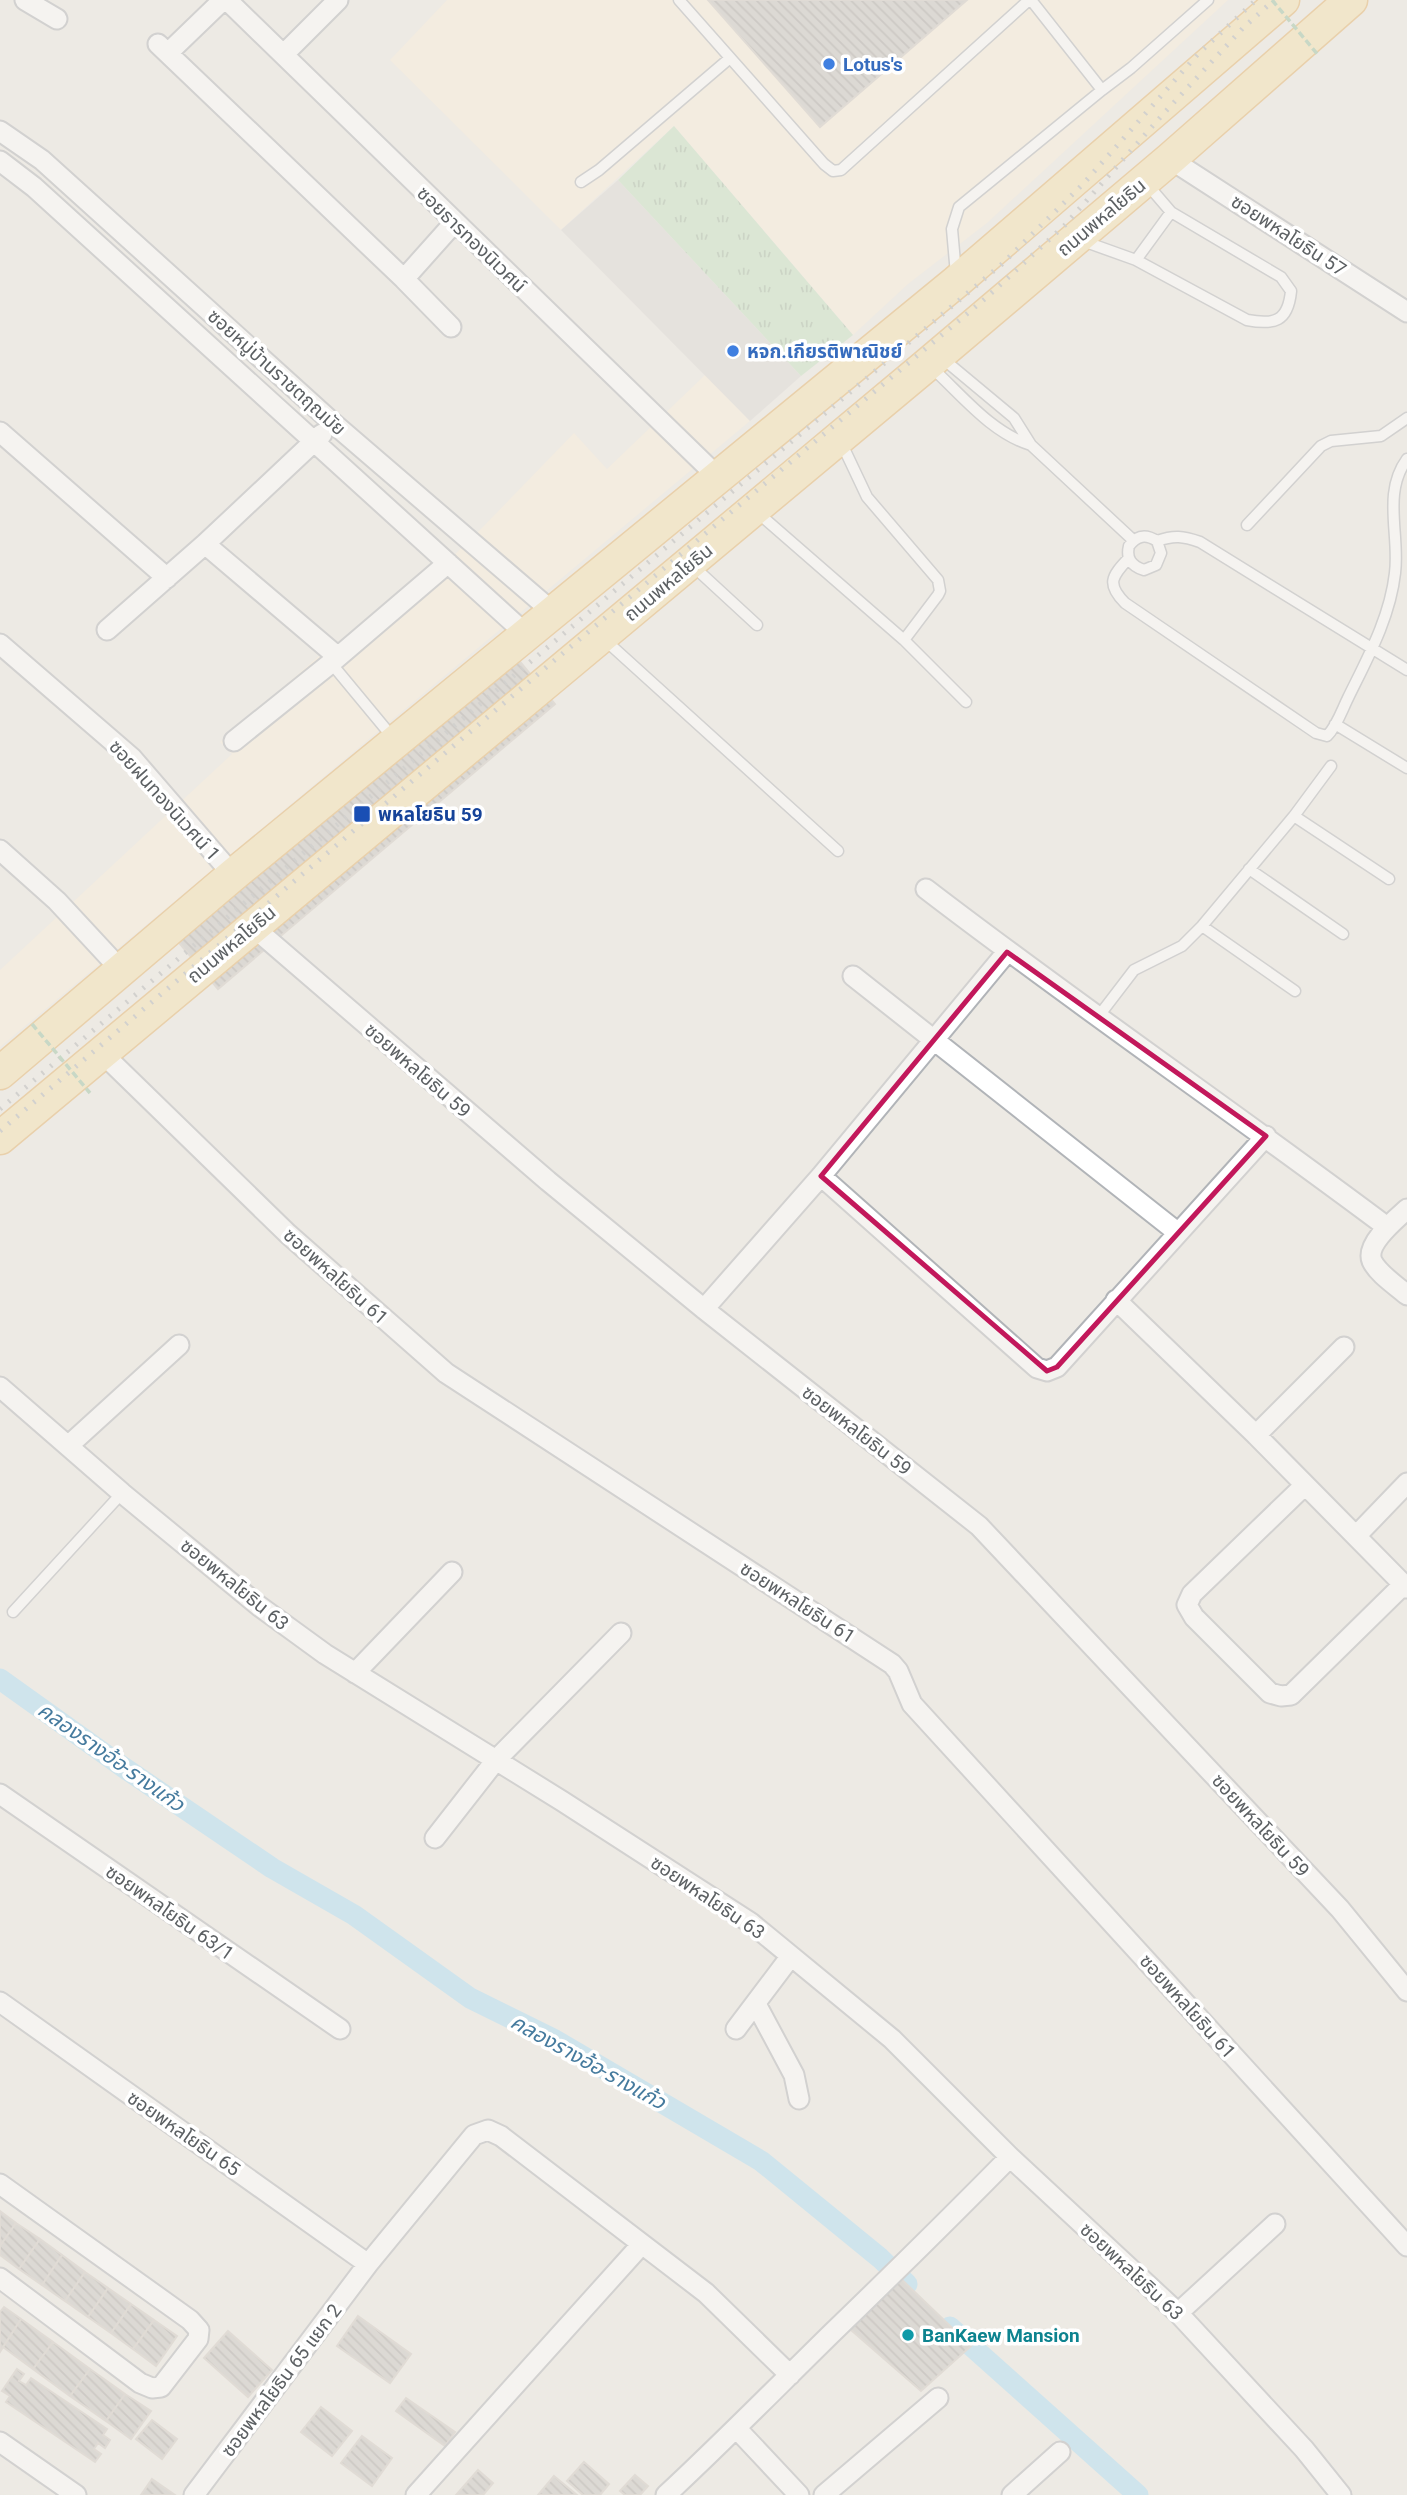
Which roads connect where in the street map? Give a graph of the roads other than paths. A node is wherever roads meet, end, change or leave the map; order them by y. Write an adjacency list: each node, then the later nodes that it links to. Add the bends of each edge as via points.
1 (25, 0): 10 (street)
2 (225, 0): 11 (street, ซอยธารทองนิเวศน์); 23 (street, via 163,48)
3 (338, 0): 11 (street)
4 (679, 0): 12 (lane)
5 (1030, 0): 12 (lane, via 841,170 833,171 824,164); 13 (lane)
6 (1208, 0): 13 (lane)
7 (1283, 0): 24 (main road)
8 (1360, 0): 9 (main road, ถนนพหลโยธิน)
9 (1340, 10): 15 (main road, ถนนพหลโยธิน)
10 (57, 19)
11 (284, 54): 20 (street, ซอยธารทองนิเวศน์)
12 (730, 58): 18 (lane)
13 (1102, 90): 24 (lane, via 959,207 952,229)
14 (0, 131): 29 (street, ซอยหมู่บ้านราชตฤณมัย, via 43,160)
15 (1170, 159): 17 (main road, ถนนพหลโยธิน); 25 (street, ซอยพหลโยธิน 57)
16 (0, 162): 32 (street, ซอยหมู่บ้านราชตฤณมัย, via 34,187)
17 (1144, 181): 19 (lane); 21 (main road, ถนนพหลโยธิน)
18 (581, 182)
19 (1171, 212): 22 (lane); 22 (lane, via 1281,277 1291,291 1287,311 1278,321 1247,320)
20 (454, 223): 23 (street); 35 (street, ซอยธารทองนิเวศน์)
21 (1076, 239): 22 (lane); 27 (main road, ถนนพหลโยธิน)
22 (1136, 260)
23 (404, 279): 26 (street)
24 (956, 282): 35 (main road)
25 (1407, 312)
26 (451, 327)
27 (933, 360): 31 (main road, ถนนพหลโยธิน); 33 (lane, via 1014,418); 33 (lane, via 999,429)
28 (1407, 418): 37 (lane, via 1381,436 1321,446)
29 (333, 424): 32 (street); 45 (street, ซอยหมู่บ้านราชตฤณมัย)
30 (0, 432): 44 (street)
31 (839, 438): 36 (main road, ถนนพหลโยธิน); 50 (lane, via 867,497 940,585 938,595)
32 (313, 442): 40 (street); 42 (street, ซอยหมู่บ้านราชตฤณมัย)
33 (1031, 445): 38 (lane)
34 (1407, 459): 52 (lane, via 1397,473 1393,495 1396,572)
35 (718, 477): 45 (main road)
36 (755, 510): 43 (main road, ถนนพหลโยธิน); 50 (lane)
37 (1247, 524)
38 (1133, 540): 39 (lane, via 1145,536); 41 (lane)
39 (1157, 541): 41 (lane, via 1161,553 1150,569 1137,568); 52 (lane, via 1182,536 1200,542)
40 (205, 544): 44 (street); 53 (street)
41 (1128, 559): 56 (lane, via 1113,580 1115,593 1125,603 1316,733 1327,736)
42 (448, 563): 48 (street, ซอยหมู่บ้านราชตฤณมัย); 53 (street)
43 (690, 563): 46 (lane); 49 (main road, ถนนพหลโยธิน)
44 (167, 578): 47 (street)
45 (554, 613): 48 (main road)
46 (757, 625)
47 (107, 630)
48 (527, 635): 58 (main road)
49 (602, 636): 63 (lane); 68 (main road, ถนนพหลโยธิน)
50 (904, 640): 55 (lane)
51 (0, 644): 65 (street, ซอยฝนทองนิเวศน์ 1, via 132,758)
52 (1372, 647): 54 (lane); 56 (lane)
53 (335, 660): 57 (street); 58 (lane)
54 (1407, 670)
55 (966, 702)
56 (1335, 724): 60 (lane)
57 (234, 741)
58 (397, 742): 65 (main road)
59 (1331, 766): 61 (lane)
60 (1407, 768)
61 (1294, 816): 64 (lane); 66 (lane)
62 (0, 850): 72 (street, via 57,901)
63 (838, 851)
64 (1249, 869): 69 (lane); 70 (lane)
65 (233, 875): 72 (main road)
66 (1389, 879)
67 (926, 889): 71 (street)
68 (252, 926): 77 (main road, ถนนพหลโยธิน); 87 (street, ซอยพหลโยธิน 59)
69 (1202, 926): 74 (lane); 75 (lane, via 1182,946 1134,971)
70 (1343, 934)
71 (1007, 952): 75 (street); 76 (street)
72 (121, 970): 78 (main road)
73 (853, 976): 76 (street)
74 (1295, 991)
75 (1098, 1017): 79 (street)
76 (933, 1040): 81 (street); 84 (street)
77 (101, 1052): 80 (main road, ถนนพหลโยธิน); 116 (street, ซอยพหลโยธิน 61, via 288,1234 446,1373 892,1664 912,1703)
78 (4, 1061)
79 (1266, 1136): 83 (street); 84 (street)
80 (0, 1138)
81 (821, 1176): 86 (street, via 1037,1368 1057,1367); 87 (street)
82 (1407, 1209): 83 (street)
83 (1387, 1227): 85 (street, via 1371,1248 1371,1258)
84 (1177, 1232): 86 (street)
85 (1407, 1295)
86 (1116, 1300): 91 (street)
87 (704, 1309): 106 (street, ซอยพหลโยธิน 59, via 979,1526 1340,1909)
88 (179, 1345): 92 (street)
89 (1344, 1347): 91 (street)
90 (0, 1387): 92 (street, ซอยพหลโยธิน 63)
91 (1256, 1435): 94 (street)
92 (68, 1446): 95 (street, ซอยพหลโยธิน 63)
93 (1407, 1483): 96 (street)
94 (1305, 1485): 96 (street); 98 (street, via 1192,1594 1187,1605 1194,1617 1270,1693 1291,1695)
95 (122, 1493): 99 (lane); 101 (street, ซอยพหลโยธิน 63, via 260,1606)
96 (1356, 1536): 98 (street)
97 (452, 1572): 101 (street)
98 (1405, 1587)
99 (13, 1612)
100 (621, 1633): 102 (street)
101 (355, 1673): 102 (street, ซอยพหลโยธิน 63)
102 (496, 1759): 104 (street); 105 (street, ซอยพหลโยธิน 63, via 751,1923)
103 (0, 1794): 109 (street, ซอยพหลโยธิน 63/1)
104 (435, 1838)
105 (791, 1956): 108 (street); 112 (street, ซอยพหลโยธิน 63, via 892,2039)
106 (1407, 1991)
107 (0, 2002): 117 (street, ซอยพหลโยธิน 65)
108 (756, 2004): 110 (street); 111 (street, via 794,2075)
109 (340, 2029)
110 (736, 2029)
111 (799, 2099)
112 (1010, 2157): 119 (street, ซอยพหลโยธิน 63); 120 (street)
113 (0, 2184): 118 (street, via 190,2320 199,2330 198,2339 161,2386 152,2388)
114 (1275, 2224): 119 (street)
115 (641, 2245): 117 (street, ซอยพหลโยธิน 65 แยก 2, via 488,2130 474,2135); 120 (street, via 706,2293); 127 (street)
116 (1407, 2246)
117 (368, 2264): 126 (street, ซอยพหลโยธิน 65 แยก 2)
118 (0, 2278)
119 (1178, 2313): 132 (street, ซอยพหลโยธิน 63)
120 (790, 2375): 122 (street)
121 (938, 2398): 130 (street)
122 (737, 2430): 128 (street); 129 (street)
123 (1, 2444): 125 (street)
124 (1060, 2452): 131 (street)
125 (76, 2495)
126 (194, 2495)
127 (416, 2495)
128 (666, 2495)
129 (799, 2495)
130 (824, 2495)
131 (1012, 2495)
132 (1341, 2495)

